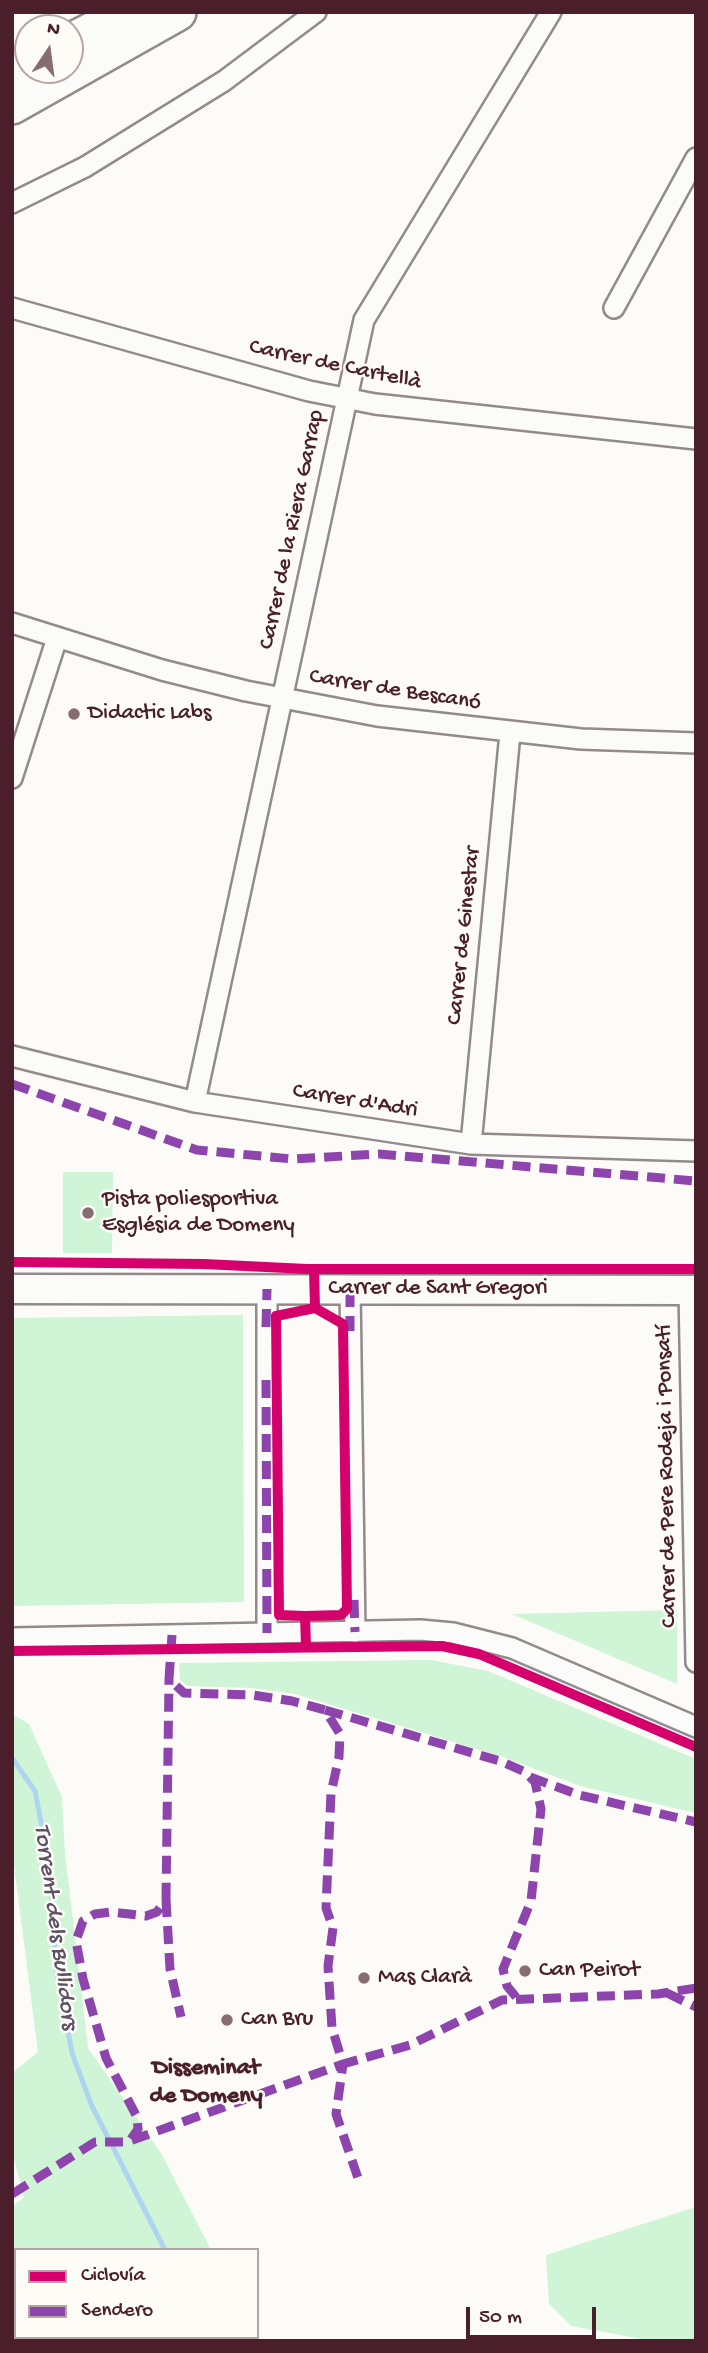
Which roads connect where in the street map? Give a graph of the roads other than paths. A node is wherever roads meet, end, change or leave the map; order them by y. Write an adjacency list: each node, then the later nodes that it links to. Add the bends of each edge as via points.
1 (130, 12): 5 (highway)
2 (177, 12): 6 (highway)
3 (316, 12): 8 (street, via 224,81 85,167)
4 (551, 12): 11 (street, Carrer de la Riera Garrap, via 364,320)
5 (84, 36)
6 (12, 105)
7 (696, 158): 10 (street)
8 (12, 202)
9 (12, 307): 11 (street, Carrer de Cartellà)
10 (614, 308)
11 (345, 398): 12 (street, Carrer de Cartellà); 15 (street, Carrer de la Riera Garrap)
12 (696, 439)
13 (12, 623): 14 (street, Carrer de Bescanó)
14 (57, 638): 15 (street, Carrer de Bescanó, via 162,670); 18 (street)
15 (282, 698): 16 (street, Carrer de Bescanó, via 376,716); 20 (street, Carrer de la Riera Garrap)
16 (510, 733): 17 (street, Carrer de Bescanó); 21 (street, Carrer de Ginestar)
17 (696, 743)
18 (12, 778)
19 (12, 1056): 20 (street, Carrer d'Adri)
20 (195, 1102): 21 (street, Carrer d'Adri)
21 (471, 1144): 22 (street, Carrer d'Adri)
22 (696, 1151)
23 (12, 1289): 24 (main road, Carrer de Sant Gregori)
24 (267, 1289): 25 (main road, Carrer de Sant Gregori); 29 (street)
25 (349, 1289): 26 (main road, Carrer de Sant Gregori); 28 (street)
26 (692, 1290): 27 (street, Carrer de Pere Rodeja i Ponsatí)
27 (695, 1615): 31 (street, Carrer de Pere Rodeja i Ponsatí)
28 (355, 1632): 29 (street); 32 (street, via 434,1630 488,1640)
29 (267, 1633): 30 (street)
30 (12, 1638)
31 (696, 1662)
32 (696, 1727)

